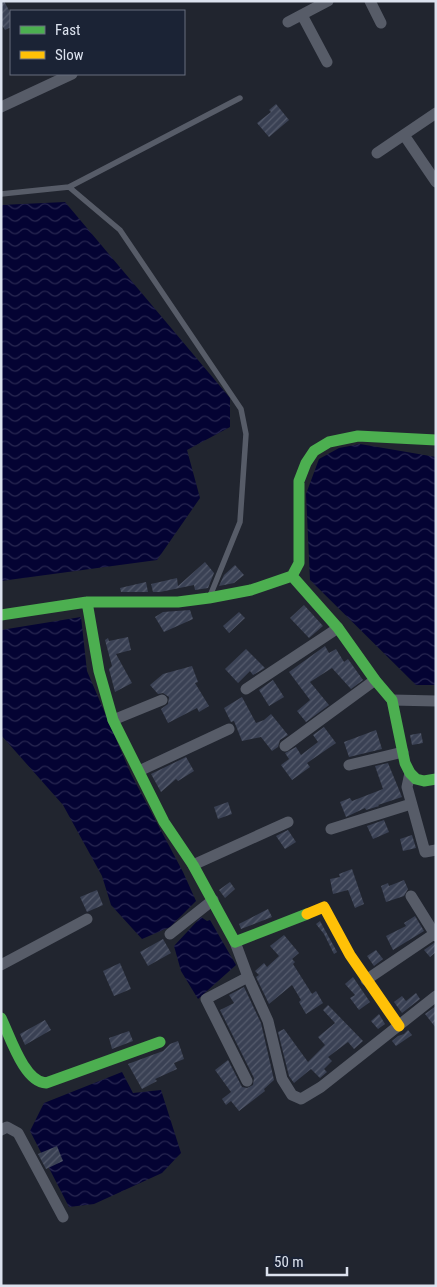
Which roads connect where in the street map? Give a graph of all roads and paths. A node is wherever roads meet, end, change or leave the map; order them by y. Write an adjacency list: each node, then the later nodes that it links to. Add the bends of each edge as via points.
1 (328, 1): 3 (street)
2 (370, 1): 5 (street)
3 (302, 15): 4 (street); 6 (street)
4 (288, 22)
5 (381, 23)
6 (327, 62)
7 (70, 75): 9 (street)
8 (240, 98): 14 (lane)
9 (1, 107)
10 (436, 114): 11 (street)
11 (404, 135): 12 (street); 13 (street)
12 (377, 153)
13 (435, 178)
14 (69, 187): 15 (lane); 18 (lane, via 120,230 241,409 246,434 240,522)
15 (1, 194)
16 (436, 440): 17 (street, via 355,436 332,440 318,448 310,456 300,481 299,563)
17 (292, 576): 18 (street, via 251,590); 21 (street)
18 (208, 598): 19 (street, via 178,602)
19 (87, 602): 20 (street); 27 (street, via 99,671)
20 (1, 615)
21 (338, 628): 22 (street); 23 (street)
22 (375, 680): 25 (street); 29 (street)
23 (246, 689)
24 (162, 700): 27 (street)
25 (392, 700): 26 (street); 30 (street)
26 (436, 701)
27 (113, 720): 32 (street)
28 (229, 729): 32 (street)
29 (285, 746)
30 (403, 752): 31 (street); 33 (street)
31 (349, 765)
32 (139, 771): 39 (street, via 164,822)
33 (410, 773): 34 (street, via 424,781); 35 (street, via 407,787)
34 (436, 779)
35 (412, 804): 37 (street); 38 (street, via 425,852)
36 (288, 822): 39 (street)
37 (331, 830)
38 (436, 850)
39 (192, 865): 41 (street)
40 (411, 896): 44 (street)
41 (213, 900): 43 (street); 45 (street)
42 (88, 919): 46 (street)
43 (170, 934)
44 (435, 935): 48 (street)
45 (235, 942): 47 (street); 48 (street, via 324,907)
46 (1, 965)
47 (248, 977): 51 (street, via 268,1021 282,1079 292,1096 300,1099 321,1087); 53 (street, via 206,999)
48 (366, 980): 51 (street)
49 (436, 996): 51 (street)
50 (1, 1018): 52 (street, via 28,1072 40,1083)
51 (399, 1026)
52 (160, 1042)
53 (247, 1081)
54 (1, 1130): 55 (street, via 7,1127 18,1133)
55 (63, 1217)

